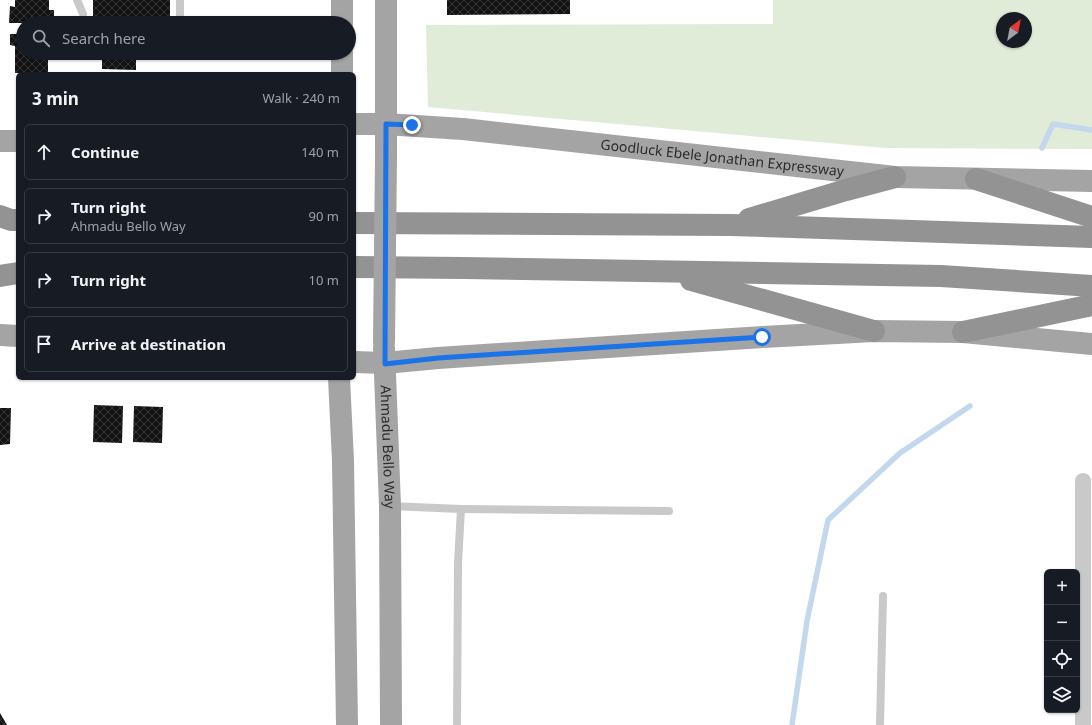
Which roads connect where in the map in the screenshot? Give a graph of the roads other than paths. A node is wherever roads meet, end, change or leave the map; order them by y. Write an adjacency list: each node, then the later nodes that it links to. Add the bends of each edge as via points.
1 (77, 0): 5 (lane)
2 (180, 0): 6 (lane)
3 (342, 0): 7 (main road)
4 (386, 0): 11 (main road, Ahmadu Bello Way)
5 (83, 14)
6 (180, 16)
7 (342, 16)
8 (342, 60): 9 (main road)
9 (342, 72)
10 (356, 124): 11 (main road, Goodluck Ebele Jonathan Expressway)
11 (386, 124): 14 (main road, Goodluck Ebele Jonathan Expressway, via 463,129); 32 (main road, Ahmadu Bello Way, bridge)
12 (16, 141): 13 (main road)
13 (0, 142)
14 (895, 177): 15 (main road, Goodluck Ebele Jonathan Expressway); 19 (highway)
15 (976, 179): 16 (main road, Goodluck Ebele Jonathan Expressway); 17 (highway)
16 (1092, 181)
17 (1092, 217)
18 (356, 223): 19 (highway)
19 (731, 225): 20 (highway)
20 (1092, 238)
21 (356, 267): 22 (highway)
22 (660, 271): 25 (highway, via 941,276); 27 (highway)
23 (16, 273): 24 (highway)
24 (0, 276)
25 (1092, 286)
26 (1092, 305): 28 (highway)
27 (874, 332): 28 (main road); 32 (main road, via 445,358)
28 (963, 332): 31 (main road)
29 (0, 335): 30 (main road)
30 (16, 336)
31 (1092, 344)
32 (384, 353): 33 (main road); 36 (main road, Ahmadu Bello Way)
33 (356, 361)
34 (339, 380): 41 (main road, via 343,461)
35 (1083, 481): 40 (street)
36 (390, 506): 37 (lane); 42 (main road, Ahmadu Bello Way)
37 (461, 509): 38 (lane); 43 (lane, via 458,563)
38 (669, 511)
39 (882, 596): 44 (lane)
40 (1087, 600): 45 (street)
41 (347, 725)
42 (391, 725)
43 (458, 725)
44 (880, 725)
45 (1083, 725)

